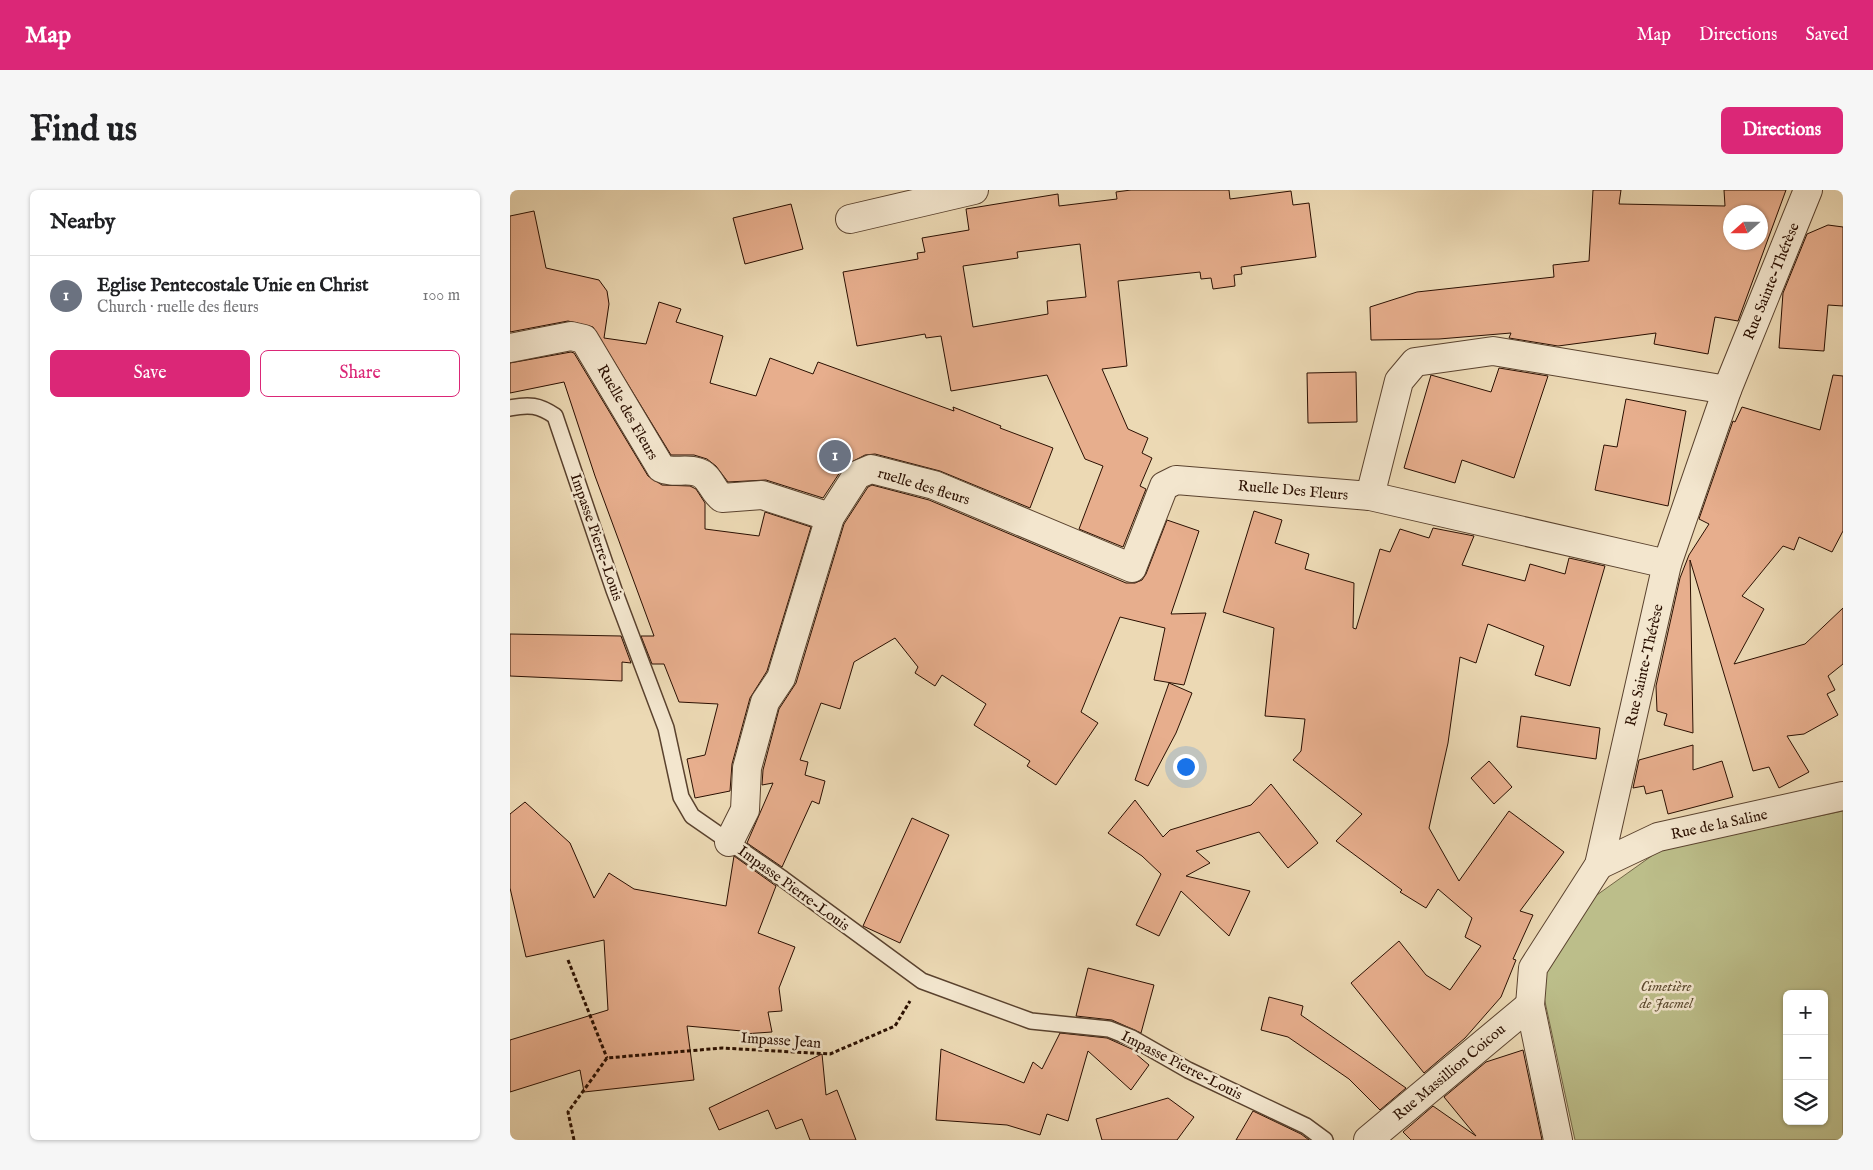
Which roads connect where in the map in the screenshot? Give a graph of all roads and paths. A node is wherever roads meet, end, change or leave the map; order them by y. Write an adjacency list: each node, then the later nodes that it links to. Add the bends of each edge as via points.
1 (974, 190): 3 (street)
2 (1808, 190): 5 (street, Rue Sainte-Thérèse)
3 (850, 220)
4 (510, 348): 9 (street, Ruelle des Fleurs, via 571,336 584,339 661,468 698,472 722,498 762,495)
5 (1727, 390): 7 (street, via 1493,351 1415,362 1399,381); 10 (street, Rue Sainte-Thérèse)
6 (510, 408): 12 (lane, Impasse Pierre-Louis, via 528,404 555,416 614,590 666,728 681,797 692,816)
7 (1370, 496): 8 (street, Ruelle Des Fleurs, via 1176,480 1164,486 1132,568); 10 (street, Ruelle Des Fleurs)
8 (982, 504): 9 (street, ruelle des fleurs, via 934,485 871,469 857,475)
9 (830, 517): 12 (street, ruelle des fleurs, via 781,678 764,702 746,768 745,810)
10 (1667, 564): 13 (street, Rue Sainte-Thérèse)
11 (1843, 796): 13 (street, Rue de la Saline, via 1658,837)
12 (729, 842): 15 (lane, Impasse Pierre-Louis)
13 (1599, 865): 16 (street, Rue Sainte-Thérèse, via 1533,968)
14 (568, 960): 17 (path)
15 (922, 981): 17 (path, Impasse Jean, via 895,1026 830,1054 722,1048); 19 (lane, Impasse Pierre-Louis, via 1031,1021 1109,1029 1132,1038 1188,1070 1306,1126)
16 (1530, 1005): 20 (street, Rue Massillion Coicou); 21 (street, Rue Sainte-Thérèse)
17 (607, 1058): 18 (path, via 568,1112)
18 (574, 1140)
19 (1325, 1140)
20 (1368, 1140)
21 (1558, 1140)

